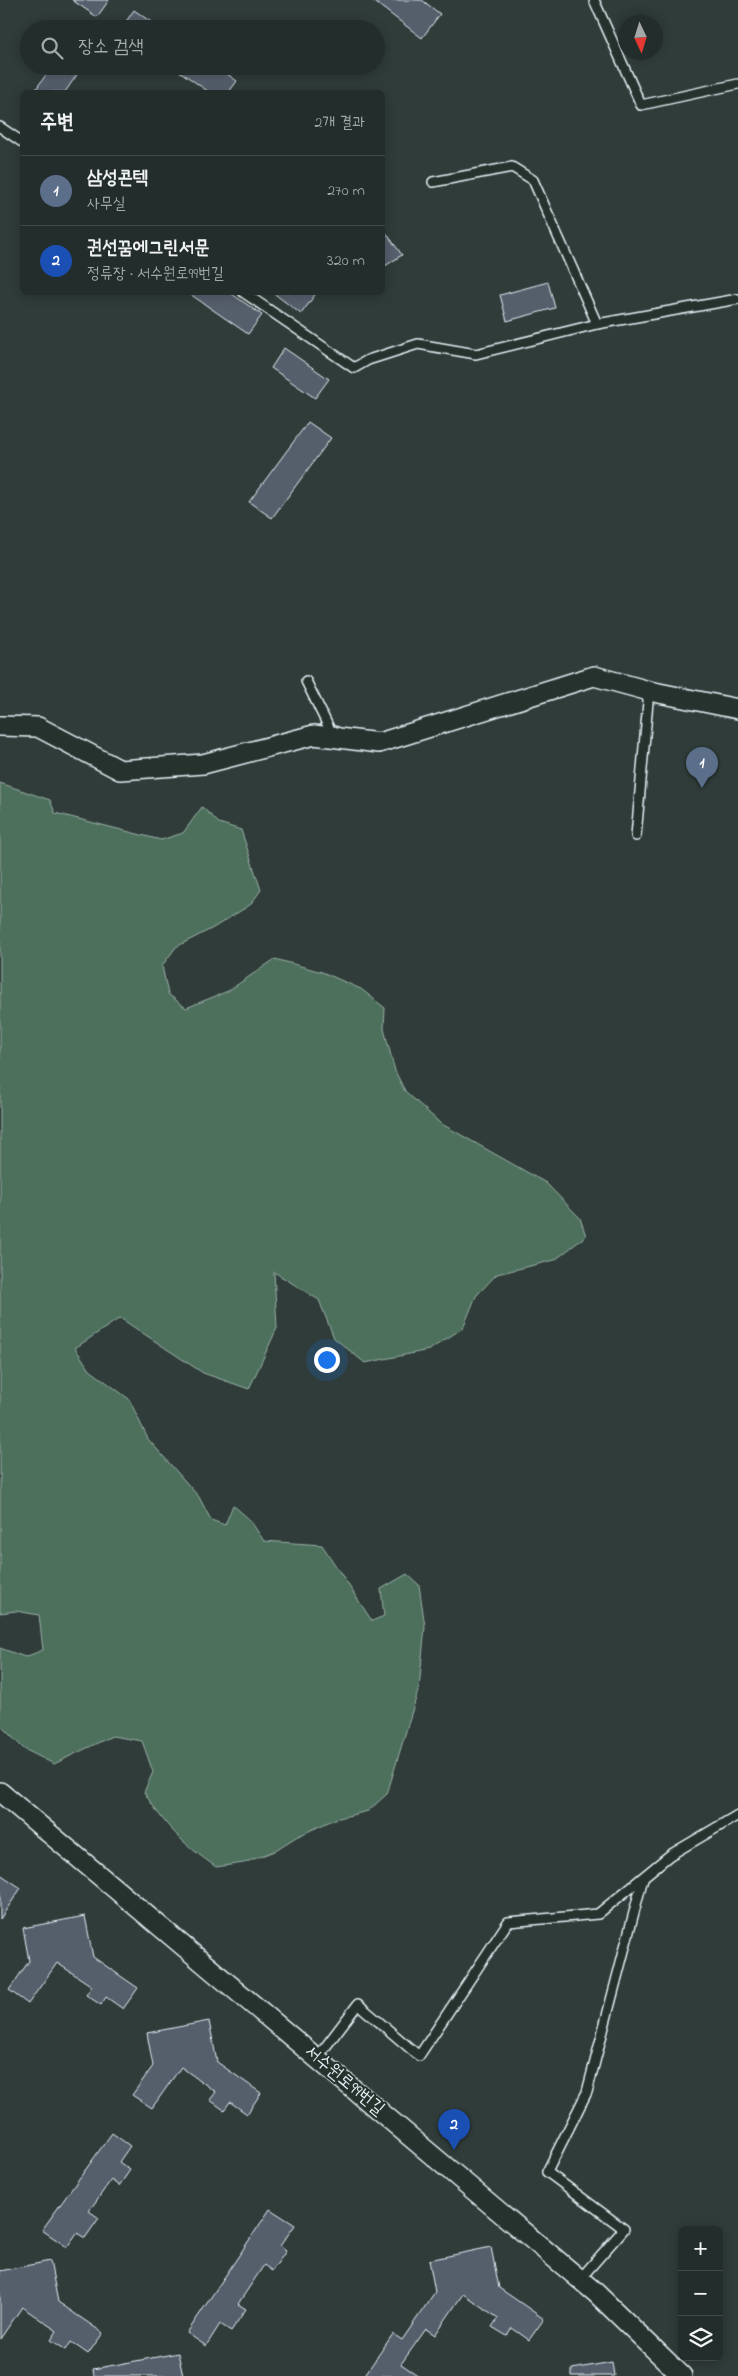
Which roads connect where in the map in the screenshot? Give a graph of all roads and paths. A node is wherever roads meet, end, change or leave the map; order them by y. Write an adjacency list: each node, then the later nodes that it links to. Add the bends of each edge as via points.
1 (594, 0): 2 (lane, via 641,105)
2 (738, 84)
3 (0, 127): 4 (lane)
4 (20, 141)
5 (433, 182): 8 (lane, via 512,168 533,180)
6 (247, 295): 8 (lane, via 354,368 368,360 418,344 476,354)
7 (738, 300): 8 (lane)
8 (597, 324)
9 (306, 681): 13 (lane, via 330,730)
10 (649, 691): 11 (street); 13 (street, via 594,676); 14 (lane)
11 (738, 709)
12 (0, 726): 13 (street, via 38,727 120,770 203,764 314,736)
13 (379, 743)
14 (636, 836)
15 (0, 1792): 18 (street, 서수원로99번길)
16 (738, 1815): 17 (lane, via 670,1855)
17 (643, 1878): 18 (lane, via 598,1914 508,1922 419,2056 358,2004); 19 (lane, via 588,2092 547,2172 624,2229)
18 (316, 2058): 19 (street, 서수원로99번길)
19 (580, 2279): 20 (street, 서수원로99번길)
20 (682, 2376)

